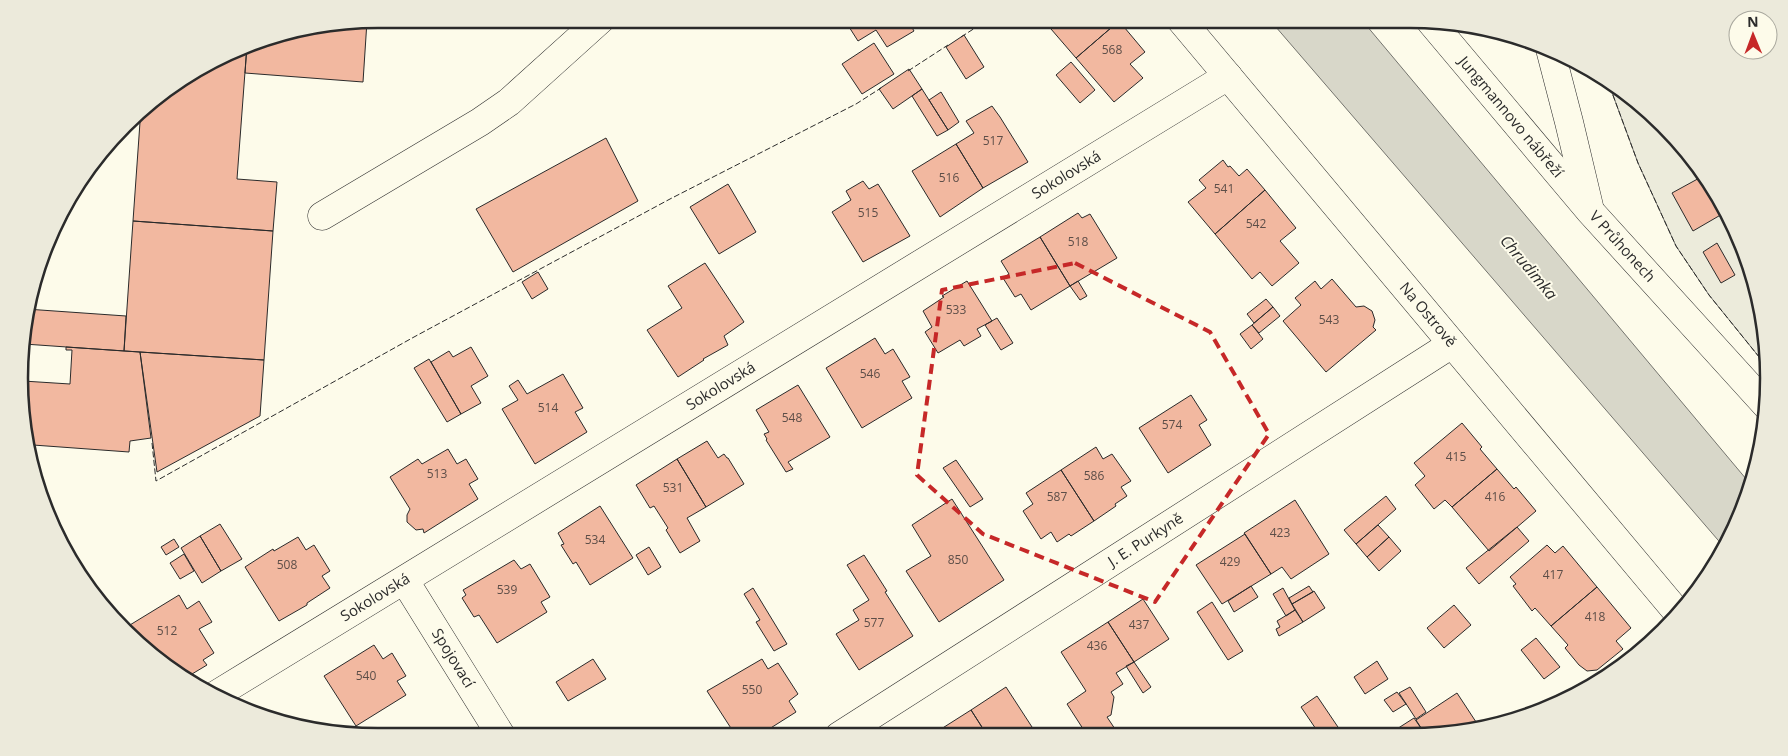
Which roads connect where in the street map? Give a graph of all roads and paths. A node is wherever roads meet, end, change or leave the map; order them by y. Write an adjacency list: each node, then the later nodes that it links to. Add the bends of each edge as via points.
1 (591, 28): 7 (street, via 510,102)
2 (1188, 28): 5 (street, Na Ostrově)
3 (1436, 28): 6 (street, Jungmannovo nábřeží)
4 (1552, 58): 6 (street, V Průhonech)
5 (1228, 76): 8 (street, Na Ostrově); 10 (street, Sokolovská)
6 (1590, 210): 9 (street, V Průhonech)
7 (322, 216)
8 (1452, 344): 11 (street, Na Ostrově); 14 (street, J. E. Purkyně)
9 (1760, 398)
10 (405, 581): 12 (street, Sokolovská); 13 (street, Spojovací)
11 (1674, 609)
12 (222, 691)
13 (496, 728)
14 (852, 728)

